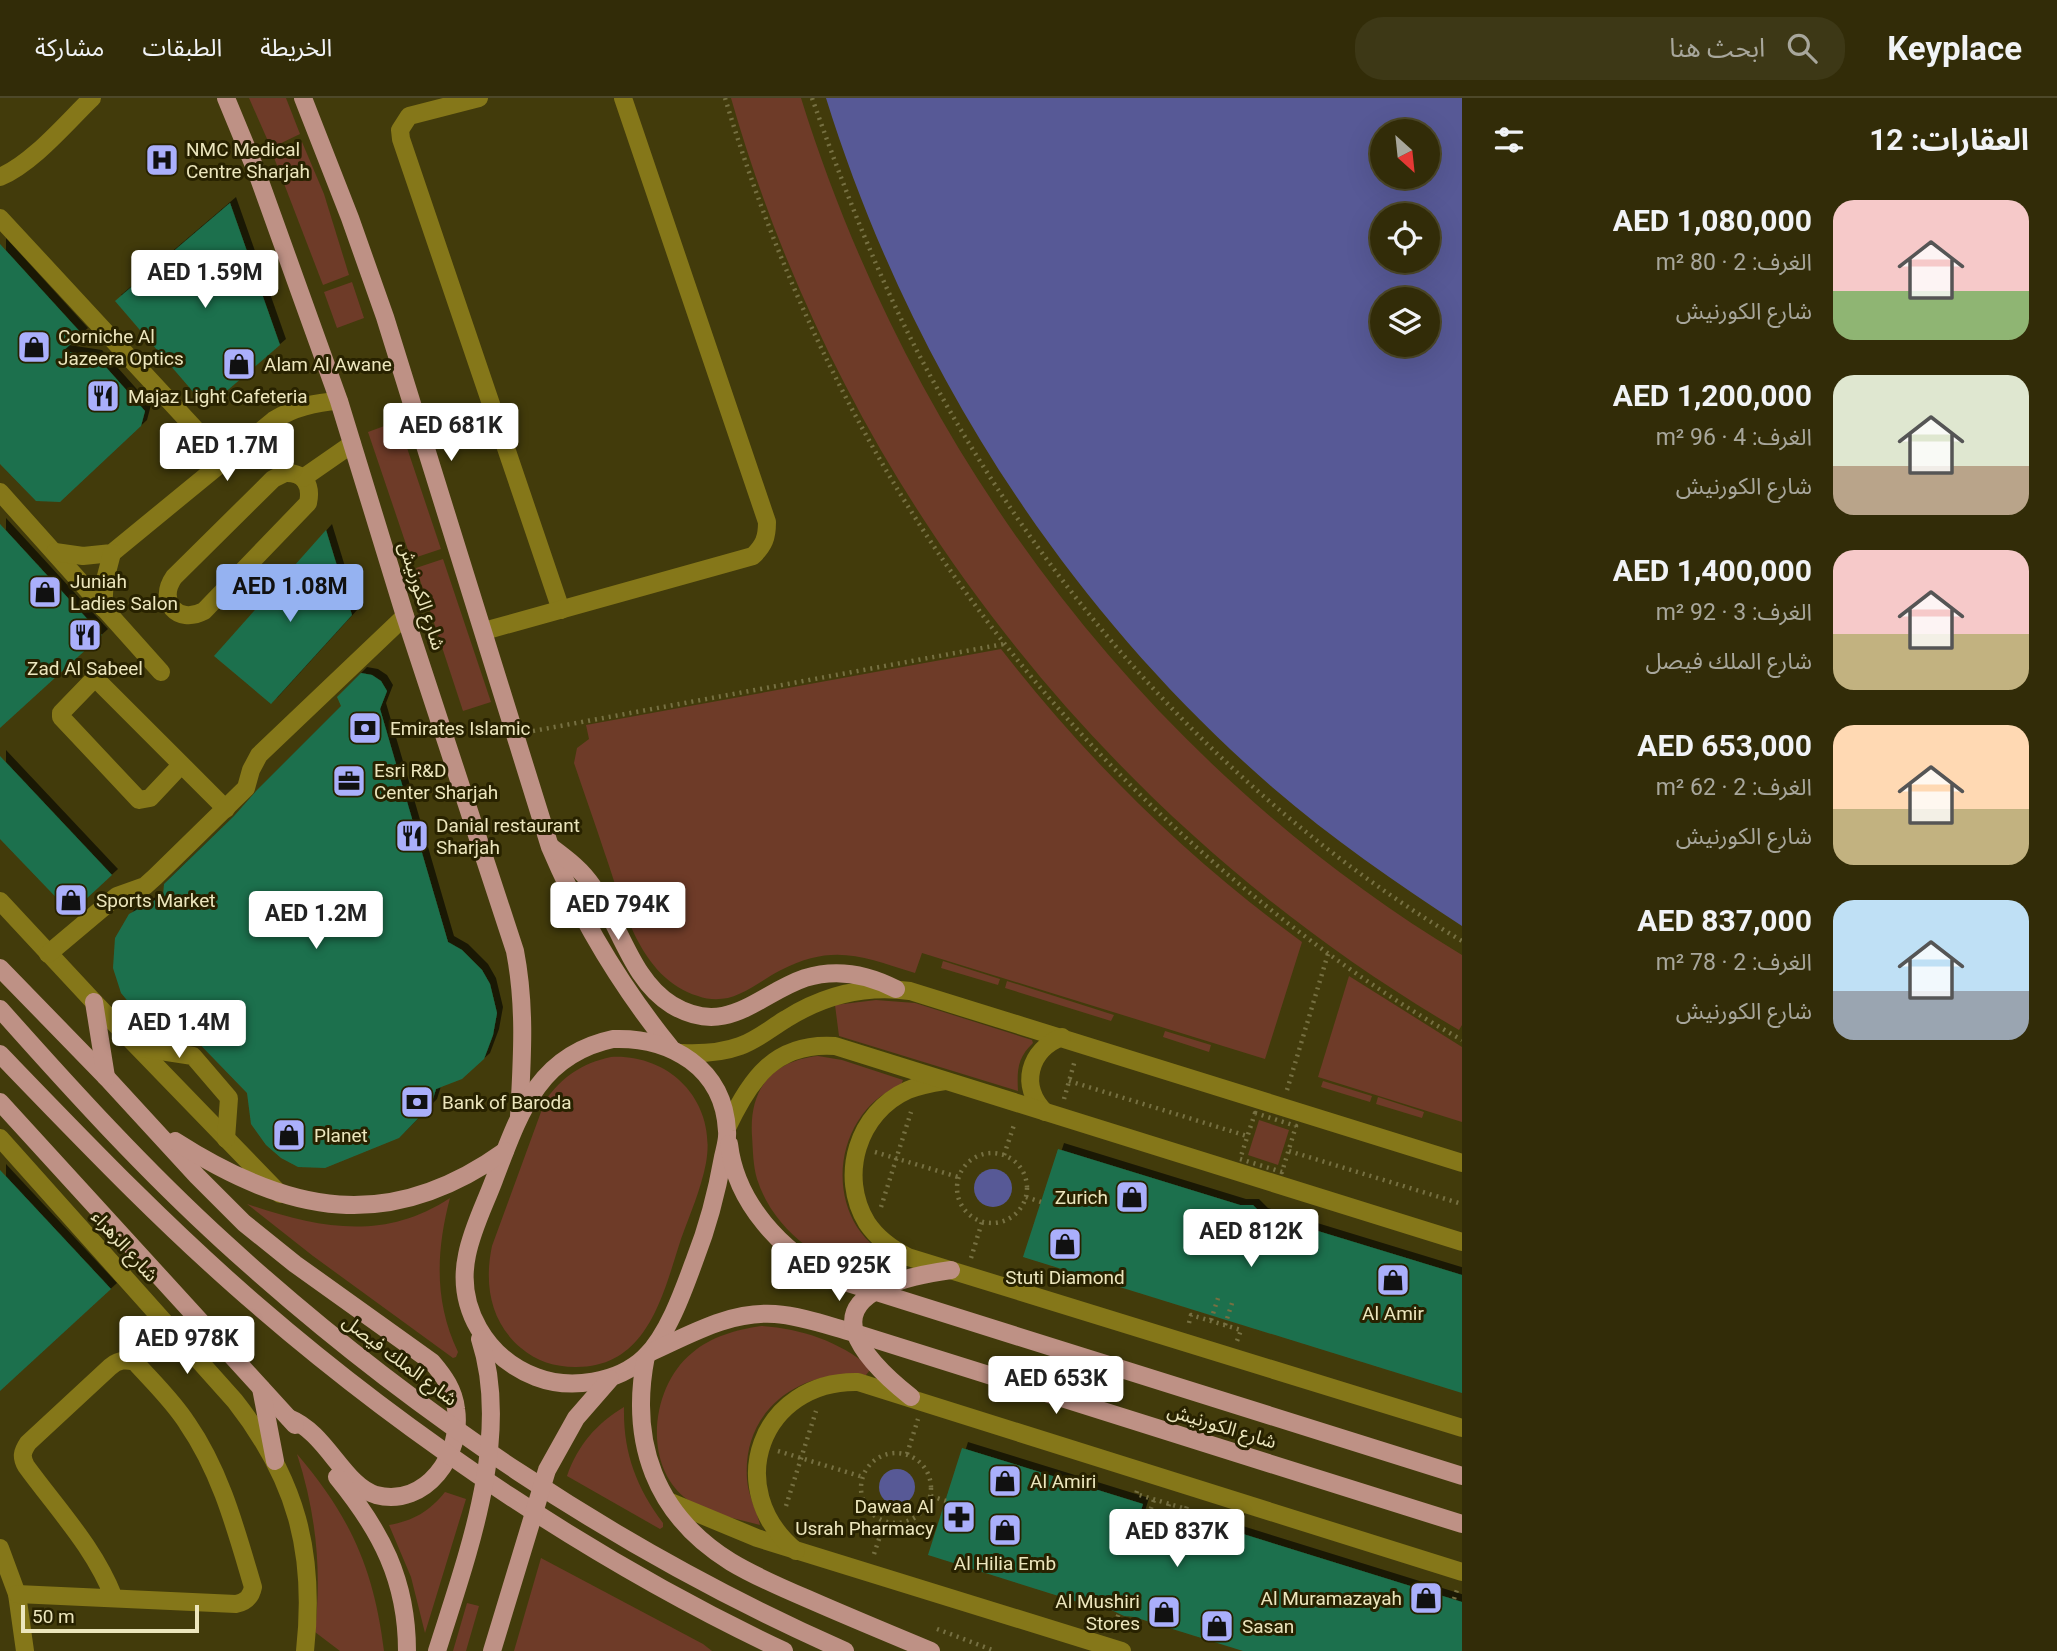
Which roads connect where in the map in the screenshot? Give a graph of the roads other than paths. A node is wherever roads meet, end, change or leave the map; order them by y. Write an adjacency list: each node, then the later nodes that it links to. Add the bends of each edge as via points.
1 (92, 98): 6 (street, via 26,162)
2 (226, 98): 8 (main road, شارع الكورنيش)
3 (303, 98): 18 (main road, via 368,267)
4 (479, 98): 16 (street, via 409,116 400,130 401,139)
5 (622, 98): 16 (street, via 767,522 767,535 753,556)
6 (0, 177)
7 (0, 218): 10 (street)
8 (339, 401): 9 (main road, شارع الكورنيش); 10 (street, via 312,403 286,413)
9 (352, 443): 11 (street); 17 (main road, شارع الكورنيش)
10 (224, 460): 14 (street)
11 (303, 478): 11 (street, via 292,472 272,479 174,577 167,594 176,612 185,616 204,611 302,510 310,494)
12 (0, 492): 13 (street)
13 (55, 552): 14 (street, via 83,556); 15 (street)
14 (112, 552): 15 (street)
15 (103, 608): 19 (street)
16 (561, 610): 18 (street)
17 (405, 616): 21 (street, via 259,755 249,784); 37 (main road, شارع الكورنيش, via 515,951 524,1021)
18 (484, 631): 22 (main road)
19 (161, 672)
20 (181, 765): 20 (street, via 98,681 91,682 61,713 139,800 150,798); 21 (street)
21 (226, 809): 24 (street, via 150,882 117,896)
22 (550, 847): 26 (main road, via 594,888 650,986 686,1011 729,1014 802,979 834,972 867,976); 31 (main road, via 602,952 638,1006)
23 (0, 901): 24 (street)
24 (48, 954): 27 (street)
25 (0, 968): 33 (main road)
26 (897, 989): 29 (street); 31 (street, via 843,994 806,1008 743,1045 713,1053)
27 (94, 1002): 30 (street); 33 (main road)
28 (0, 1009): 71 (main road, شارع الملك فيصل, via 102,1123 222,1240 367,1363 565,1500 668,1562)
29 (1062, 1037): 36 (street, via 1037,1055 1030,1075 1032,1095); 43 (street, via 1280,1114)
30 (141, 1048): 41 (street); 41 (street, via 180,1052 197,1059 229,1098)
31 (676, 1050): 37 (main road, via 629,1039 582,1048 550,1070); 39 (main road, شارع الكورنيش, via 713,1085)
32 (0, 1054): 70 (main road, via 195,1248 333,1367 558,1526 652,1583)
33 (106, 1077): 38 (main road)
34 (945, 1082): 36 (street); 39 (street, via 835,1046 803,1047 762,1070); 46 (street, via 907,1091 886,1104 869,1123 853,1172 861,1212 876,1234 908,1257)
35 (0, 1102): 52 (main road)
36 (1052, 1114): 45 (street)
37 (519, 1117): 42 (main road)
38 (153, 1128): 44 (main road, via 204,1159); 54 (main road, via 269,1244 432,1362 452,1392 457,1427 436,1476 424,1488 390,1498 358,1484 319,1438)
39 (727, 1130): 47 (main road, شارع الكورنيش, via 744,1192 781,1242 832,1278); 50 (main road, via 700,1247 661,1337)
40 (0, 1138): 56 (street, شارع الزهراء, via 235,1401)
41 (226, 1139): 44 (street)
42 (505, 1151): 44 (main road, via 447,1186 392,1202 347,1206); 48 (main road, via 467,1254 465,1289)
43 (1462, 1163)
44 (280, 1194)
45 (1462, 1242)
46 (951, 1270): 47 (main road, via 918,1275); 55 (street)
47 (872, 1292): 49 (main road, via 856,1313); 57 (main road, شارع الكورنيش)
48 (475, 1322): 51 (main road, via 495,1352 524,1373 578,1384); 68 (main road, via 489,1375 489,1458)
49 (855, 1333): 50 (main road, شارع الكورنيش, via 791,1316 744,1316); 53 (main road, via 880,1368); 59 (main road, شارع الكورنيش)
50 (647, 1355): 51 (main road, شارع الكورنيش); 58 (main road, via 641,1382 642,1435)
51 (613, 1376): 69 (main road, via 576,1418 547,1470)
52 (261, 1388): 54 (main road); 56 (main road)
53 (911, 1397): 61 (street, via 858,1382 821,1387 788,1405 772,1424 761,1446 760,1498 777,1533); 62 (street)
54 (289, 1418): 67 (main road, via 376,1530 401,1593)
55 (1462, 1428)
56 (275, 1461): 66 (street, شارع الزهراء, via 298,1519 307,1559)
57 (1462, 1476)
58 (668, 1501): 61 (street); 72 (main road, via 689,1529 739,1567)
59 (1462, 1524)
60 (0, 1548): 63 (street)
61 (796, 1551): 73 (street)
62 (1462, 1572)
63 (17, 1594): 64 (street); 65 (street)
64 (114, 1598): 64 (street, via 236,1604 248,1599 253,1587 204,1449 166,1396 135,1363 122,1360 22,1453 26,1466 79,1534)
65 (25, 1651)
66 (305, 1651)
67 (407, 1651)
68 (437, 1651)
69 (492, 1651)
70 (784, 1651)
71 (845, 1651)
72 (931, 1651)
73 (1122, 1651)

